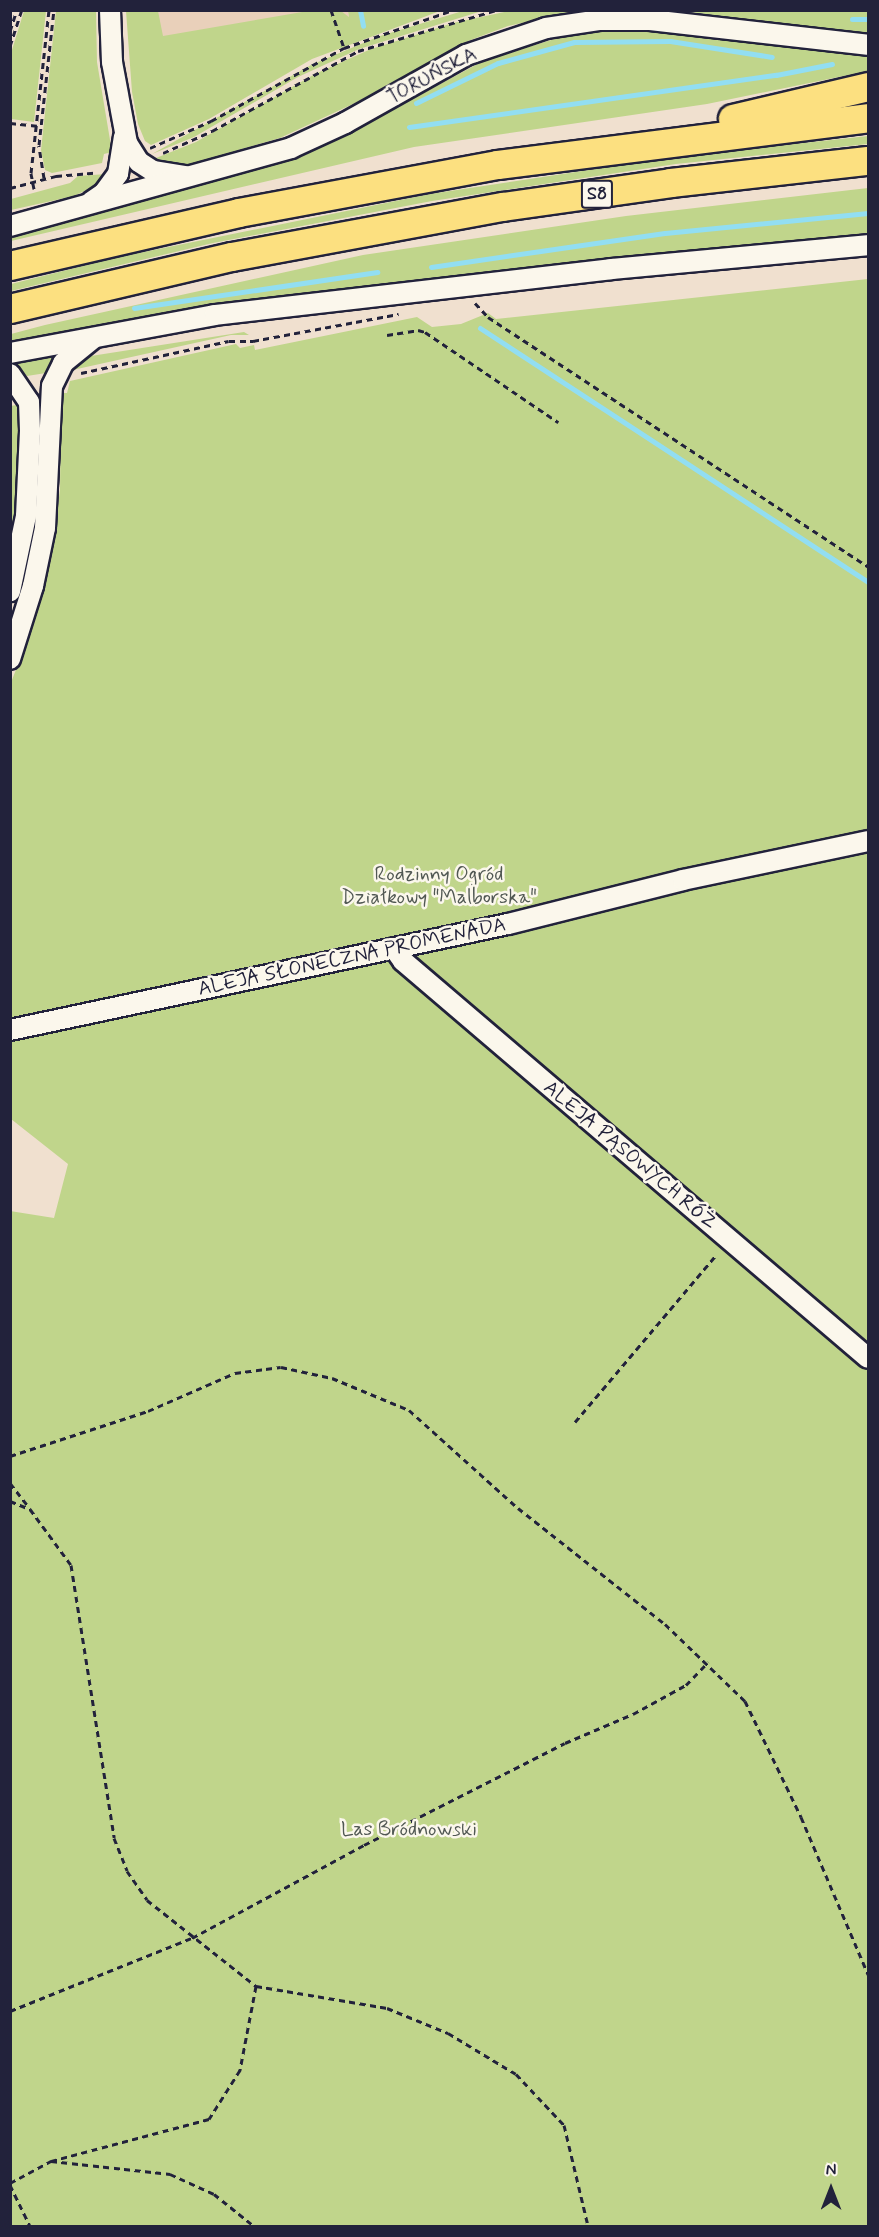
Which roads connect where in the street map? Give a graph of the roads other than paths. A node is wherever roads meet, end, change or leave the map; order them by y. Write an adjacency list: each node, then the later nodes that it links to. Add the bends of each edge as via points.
1 (110, 10): 6 (street, via 112,62 124,136)
2 (868, 45): 8 (street, TORUŃSKA, via 650,20 600,20 546,28 466,56 319,136)
3 (868, 87): 5 (highway, via 764,109)
4 (868, 118): 5 (highway, S8)
5 (665, 141): 12 (highway, S8, via 311,198)
6 (134, 158): 8 (street, via 170,176); 9 (street, via 104,193)
7 (868, 161): 13 (highway, S8, via 503,207 232,257)
8 (206, 174): 9 (street, TORUŃSKA)
9 (77, 208): 10 (street, TORUŃSKA)
10 (10, 226)
11 (868, 245): 14 (street, via 377,296 215,315)
12 (10, 266)
13 (10, 309)
14 (100, 334): 15 (street); 18 (street, via 63,363 52,386 45,528 33,586)
15 (10, 353)
16 (10, 374): 17 (street, via 29,402 30,432 26,516)
17 (10, 591)
18 (10, 659)
19 (868, 841): 20 (street, ALEJA SŁONECZNA PROMENADA)
20 (394, 948): 21 (street, ALEJA SŁONECZNA PROMENADA); 22 (street, ALEJA PĄSOWYCH RÓŻ, via 403,962)
21 (10, 1030)
22 (868, 1358)

